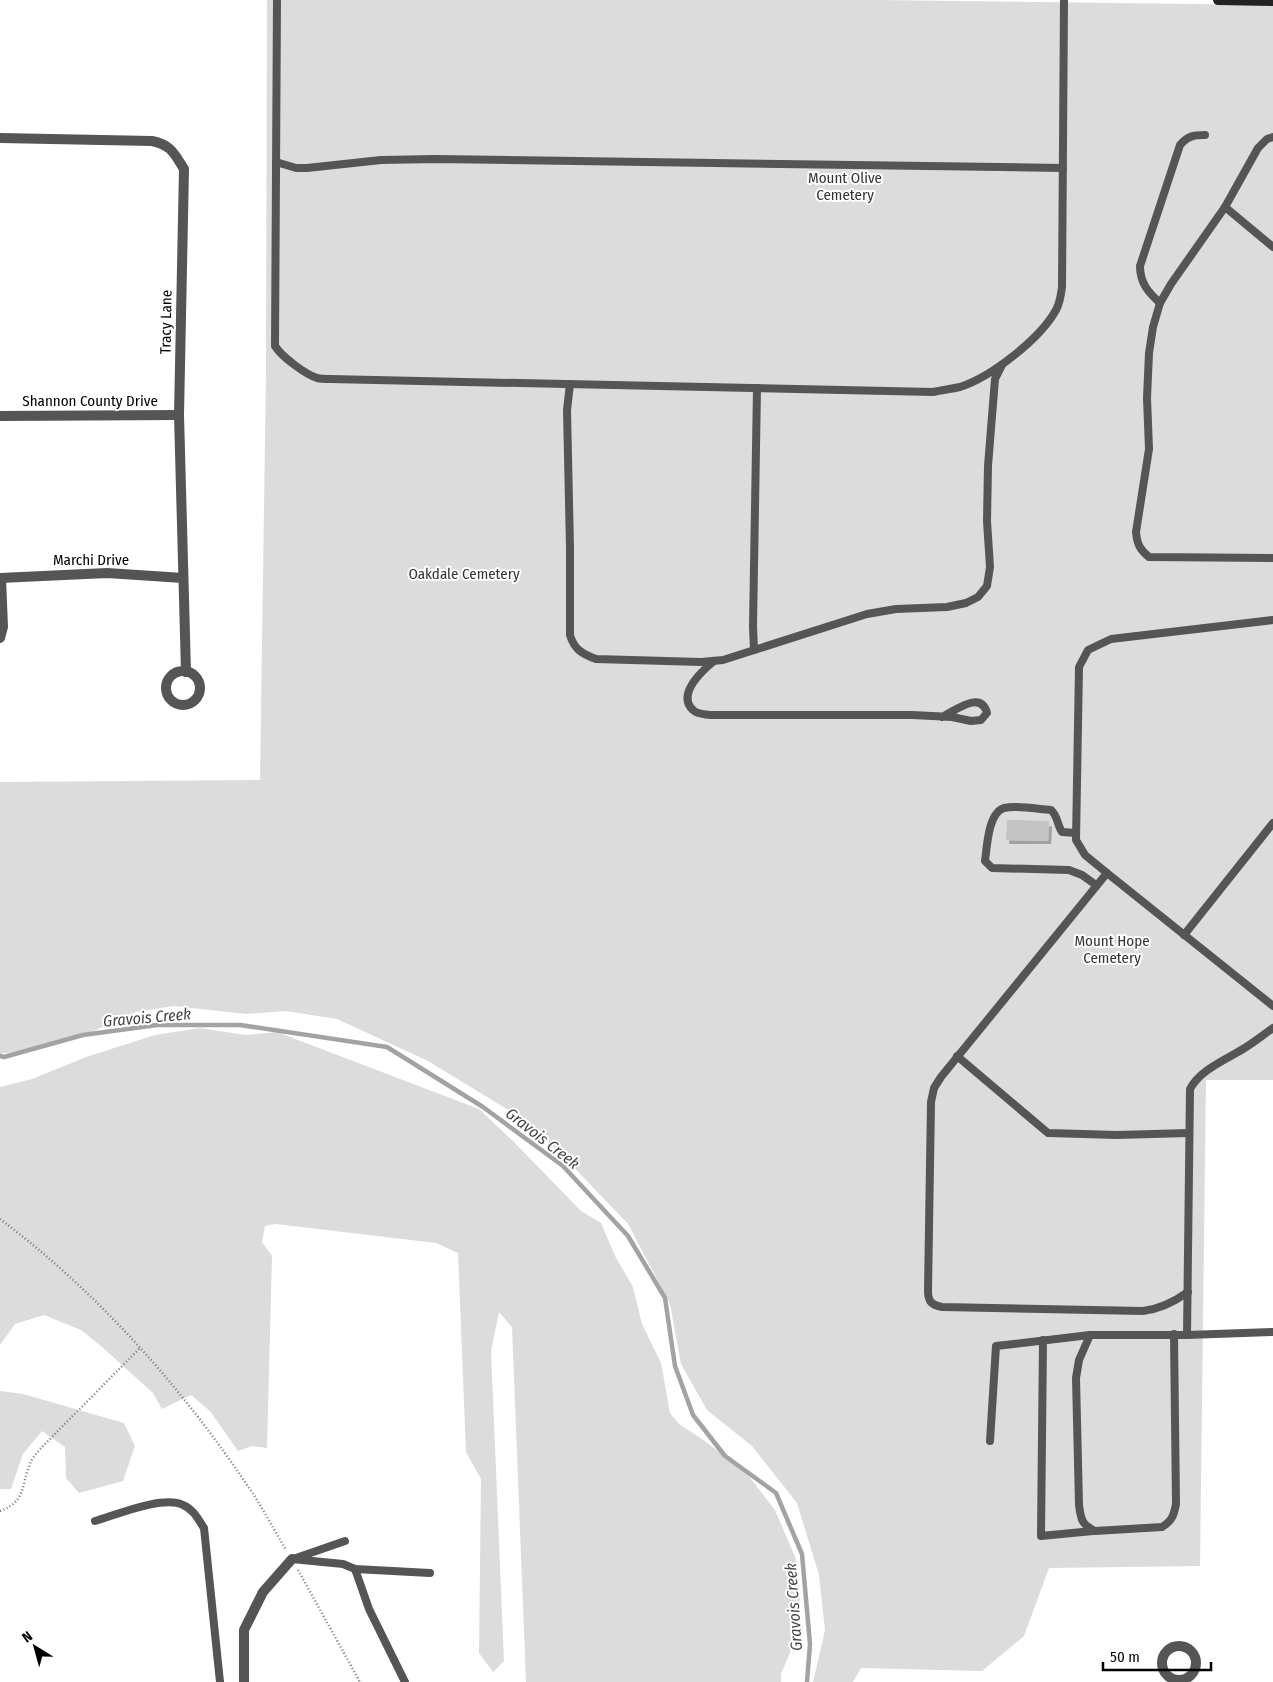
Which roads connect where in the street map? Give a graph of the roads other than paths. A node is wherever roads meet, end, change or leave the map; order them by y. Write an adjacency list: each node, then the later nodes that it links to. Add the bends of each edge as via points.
1 (277, 0): 8 (lane)
2 (1064, 0): 9 (lane)
3 (1218, 0): 4 (street)
4 (1273, 1)
5 (1205, 135): 12 (lane, via 1188,137 1180,145 1140,266 1143,284)
6 (1273, 137): 10 (lane, via 1258,148)
7 (0, 138): 16 (street, Tracy Lane, via 152,141 172,149 184,169)
8 (276, 162): 9 (lane, via 296,168 381,160 436,159); 14 (lane, via 275,346 280,354 318,378)
9 (1063, 168): 13 (lane, via 1062,287 1057,308 1034,337)
10 (1225, 206): 11 (lane); 12 (lane)
11 (1273, 247)
12 (1160, 303): 18 (lane, via 1149,353 1149,450 1137,543 1149,557)
13 (1003, 363): 15 (lane, via 978,379 933,392); 23 (lane, via 995,379 988,466 990,567 987,586 978,597 947,607 867,614)
14 (570, 384): 15 (lane); 24 (lane, via 567,410 572,644 582,654 596,659)
15 (757, 388): 23 (lane)
16 (179, 415): 17 (street, Shannon County Drive); 20 (street, Tracy Lane)
17 (0, 416)
18 (1273, 558)
19 (0, 578): 20 (street, Marchi Drive, via 107,574); 22 (street, via 3,627)
20 (183, 578): 25 (street, Tracy Lane)
21 (1273, 620): 28 (lane, via 1111,639 1088,650 1079,667)
22 (0, 638)
23 (754, 650): 24 (lane)
24 (714, 661): 26 (lane, via 701,671 688,691 692,710 698,713)
25 (186, 672)
26 (942, 717): 26 (lane, via 971,721 981,720 987,713 982,703 976,701)
27 (1273, 824): 31 (lane)
28 (1076, 833): 29 (lane, via 1076,840 1085,855); 30 (lane, via 1062,832 1056,814 1051,810 1003,808 995,815 990,828 985,861 992,868 1069,870)
29 (1106, 873): 30 (lane); 31 (lane)
30 (1096, 885): 34 (lane)
31 (1184, 935): 32 (lane)
32 (1273, 1006)
33 (1273, 1028): 35 (lane, via 1194,1081 1190,1089)
34 (957, 1056): 35 (lane, via 1048,1133); 36 (lane, via 934,1088 931,1102 928,1299 933,1305 1143,1311 1176,1301)
35 (1189, 1133): 36 (lane)
36 (1188, 1292): 40 (lane)
37 (1273, 1332): 40 (lane)
38 (1090, 1334): 39 (lane); 41 (lane); 44 (lane, via 1079,1360 1076,1378 1078,1475 1081,1518 1087,1527)
39 (1174, 1334): 40 (lane); 44 (lane, via 1174,1515 1170,1523 1162,1527)
40 (1188, 1335)
41 (1043, 1340): 42 (lane, via 996,1346); 44 (lane, via 1041,1536)
42 (990, 1441)
43 (94, 1521): 49 (lane, via 170,1501 184,1505 196,1515 204,1528)
44 (1095, 1531)
45 (345, 1541): 46 (lane)
46 (291, 1559): 47 (lane, via 344,1564); 50 (street, via 263,1592 244,1630)
47 (355, 1570): 48 (lane); 51 (lane, via 369,1609)
48 (430, 1573)
49 (220, 1682)
50 (244, 1682)
51 (405, 1682)

